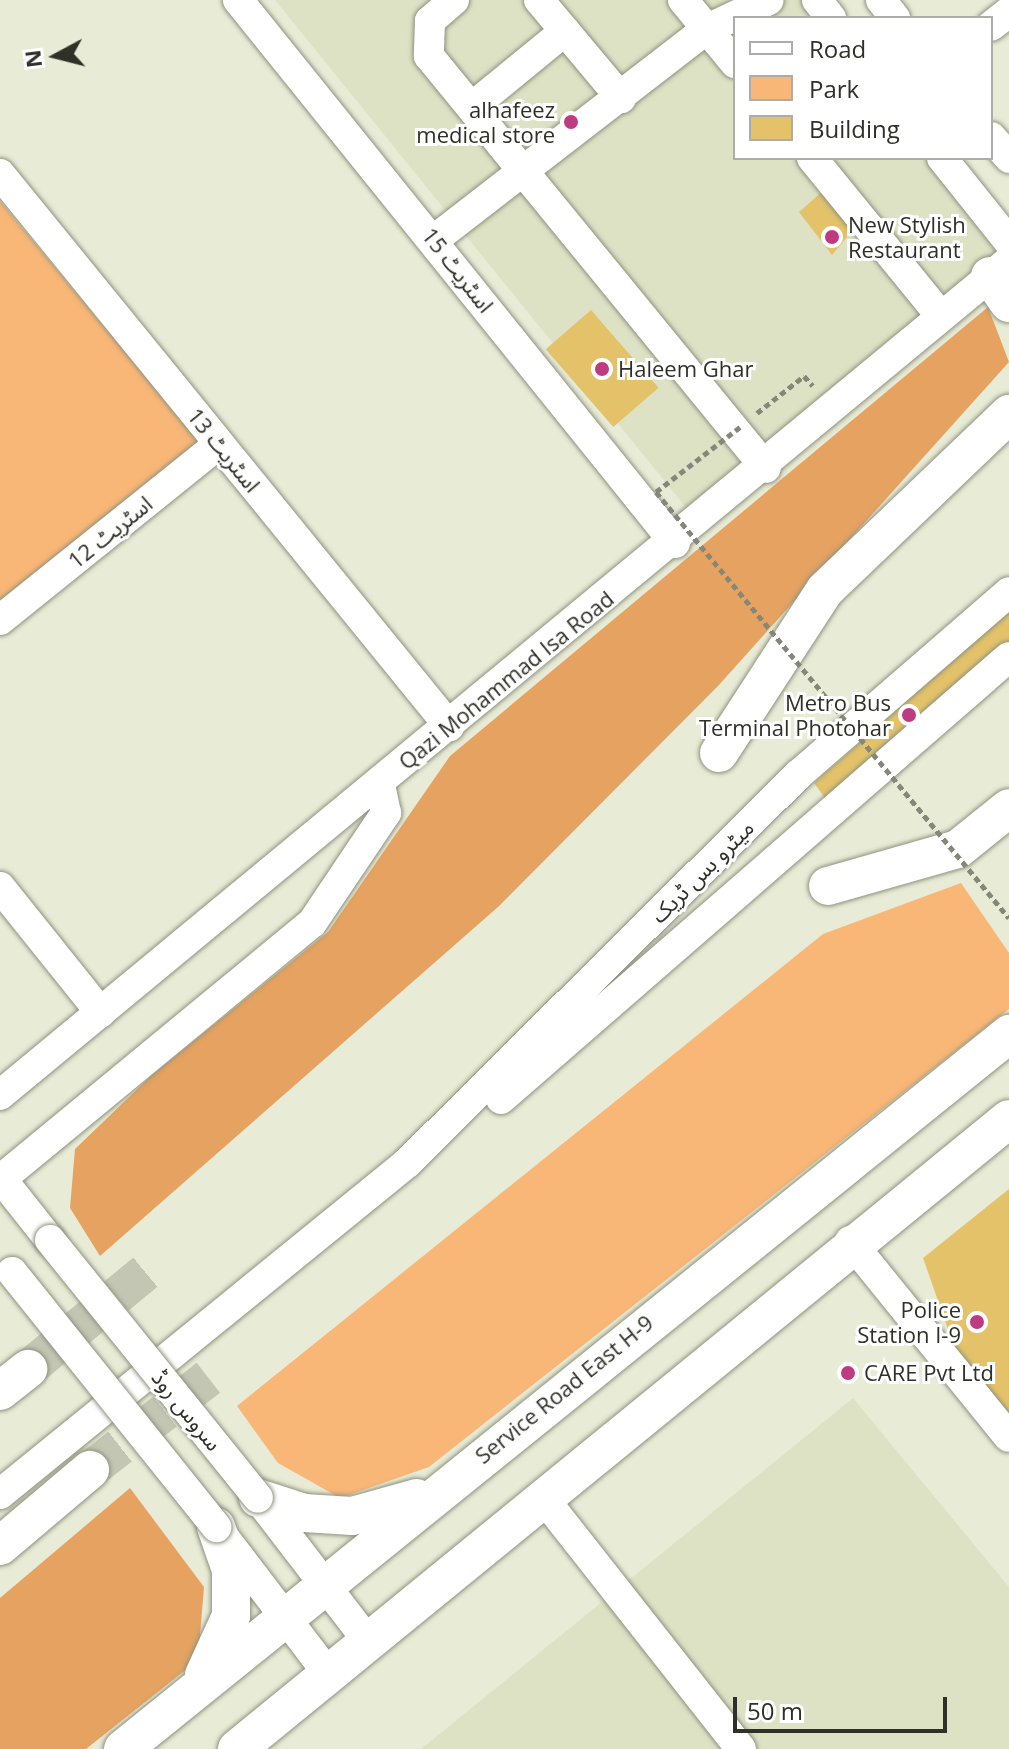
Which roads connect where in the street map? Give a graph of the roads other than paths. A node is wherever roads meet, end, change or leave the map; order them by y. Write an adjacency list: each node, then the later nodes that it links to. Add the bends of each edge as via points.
1 (238, 0): 25 (street, اسٹریٹ 15)
2 (454, 0): 18 (street, via 430,21 425,38 429,56)
3 (539, 0): 15 (street)
4 (683, 0): 14 (street)
5 (769, 0): 9 (street)
6 (817, 0): 10 (street)
7 (881, 0): 11 (street)
8 (1009, 12): 13 (street)
9 (735, 16)
10 (829, 16)
11 (893, 16)
12 (733, 17): 14 (street)
13 (993, 24)
14 (707, 29): 16 (street); 17 (street)
15 (565, 31): 17 (street); 18 (street)
16 (733, 61)
17 (621, 98): 23 (street)
18 (472, 107): 23 (street)
19 (993, 139): 20 (street)
20 (1009, 158)
21 (814, 160): 28 (street)
22 (944, 160): 26 (street)
23 (524, 170): 25 (street); 31 (street)
24 (0, 174): 30 (street, اسٹریٹ 13)
25 (435, 239): 32 (street, اسٹریٹ 15)
26 (1009, 242)
27 (1003, 280): 28 (street, Qazi Mohammad Isa Road)
28 (940, 315): 31 (street, Qazi Mohammad Isa Road)
29 (1009, 414): 37 (main road, via 825,590)
30 (219, 444): 34 (street, اسٹریٹ 12); 36 (street, اسٹریٹ 13)
31 (766, 468): 32 (street, Qazi Mohammad Isa Road)
32 (675, 543): 36 (street, Qazi Mohammad Isa Road)
33 (1009, 592): 46 (street, میٹرو بس ٹریک, via 798,775)
34 (0, 620)
35 (1009, 657): 46 (street, میٹرو بس ٹریک, via 465,1129)
36 (449, 726): 38 (street, Qazi Mohammad Isa Road)
37 (719, 753)
38 (380, 784): 42 (street, Qazi Mohammad Isa Road); 47 (street, سروس روڈ, via 386,813 312,923)
39 (1009, 808): 40 (main road, via 958,849)
40 (828, 886)
41 (0, 887): 42 (street)
42 (101, 1013): 44 (street, Qazi Mohammad Isa Road)
43 (1009, 1034): 52 (main road, Service Road East H-9)
44 (0, 1095)
45 (1009, 1119): 48 (main road)
46 (407, 1163): 53 (street, میٹرو بس ٹریک)
47 (0, 1178): 54 (street, سروس روڈ, bridge)
48 (850, 1241): 50 (street); 55 (main road)
49 (6, 1265): 56 (street, bridge)
50 (1009, 1437)
51 (90, 1470): 57 (main road)
52 (444, 1484): 54 (main road, via 400,1506 352,1516 304,1513); 58 (main road, Service Road East H-9)
53 (0, 1494)
54 (258, 1498): 58 (street, سروس روڈ)
55 (545, 1500): 60 (main road); 64 (street)
56 (216, 1527): 59 (street); 61 (main road, via 231,1570 231,1616 216,1660)
57 (0, 1546)
58 (324, 1583): 59 (main road, Service Road East H-9); 60 (street, سروس روڈ)
59 (285, 1614): 60 (street); 61 (main road, Service Road East H-9)
60 (350, 1660): 63 (main road)
61 (188, 1696): 62 (main road, Service Road East H-9)
62 (123, 1749)
63 (237, 1749)
64 (741, 1749)

